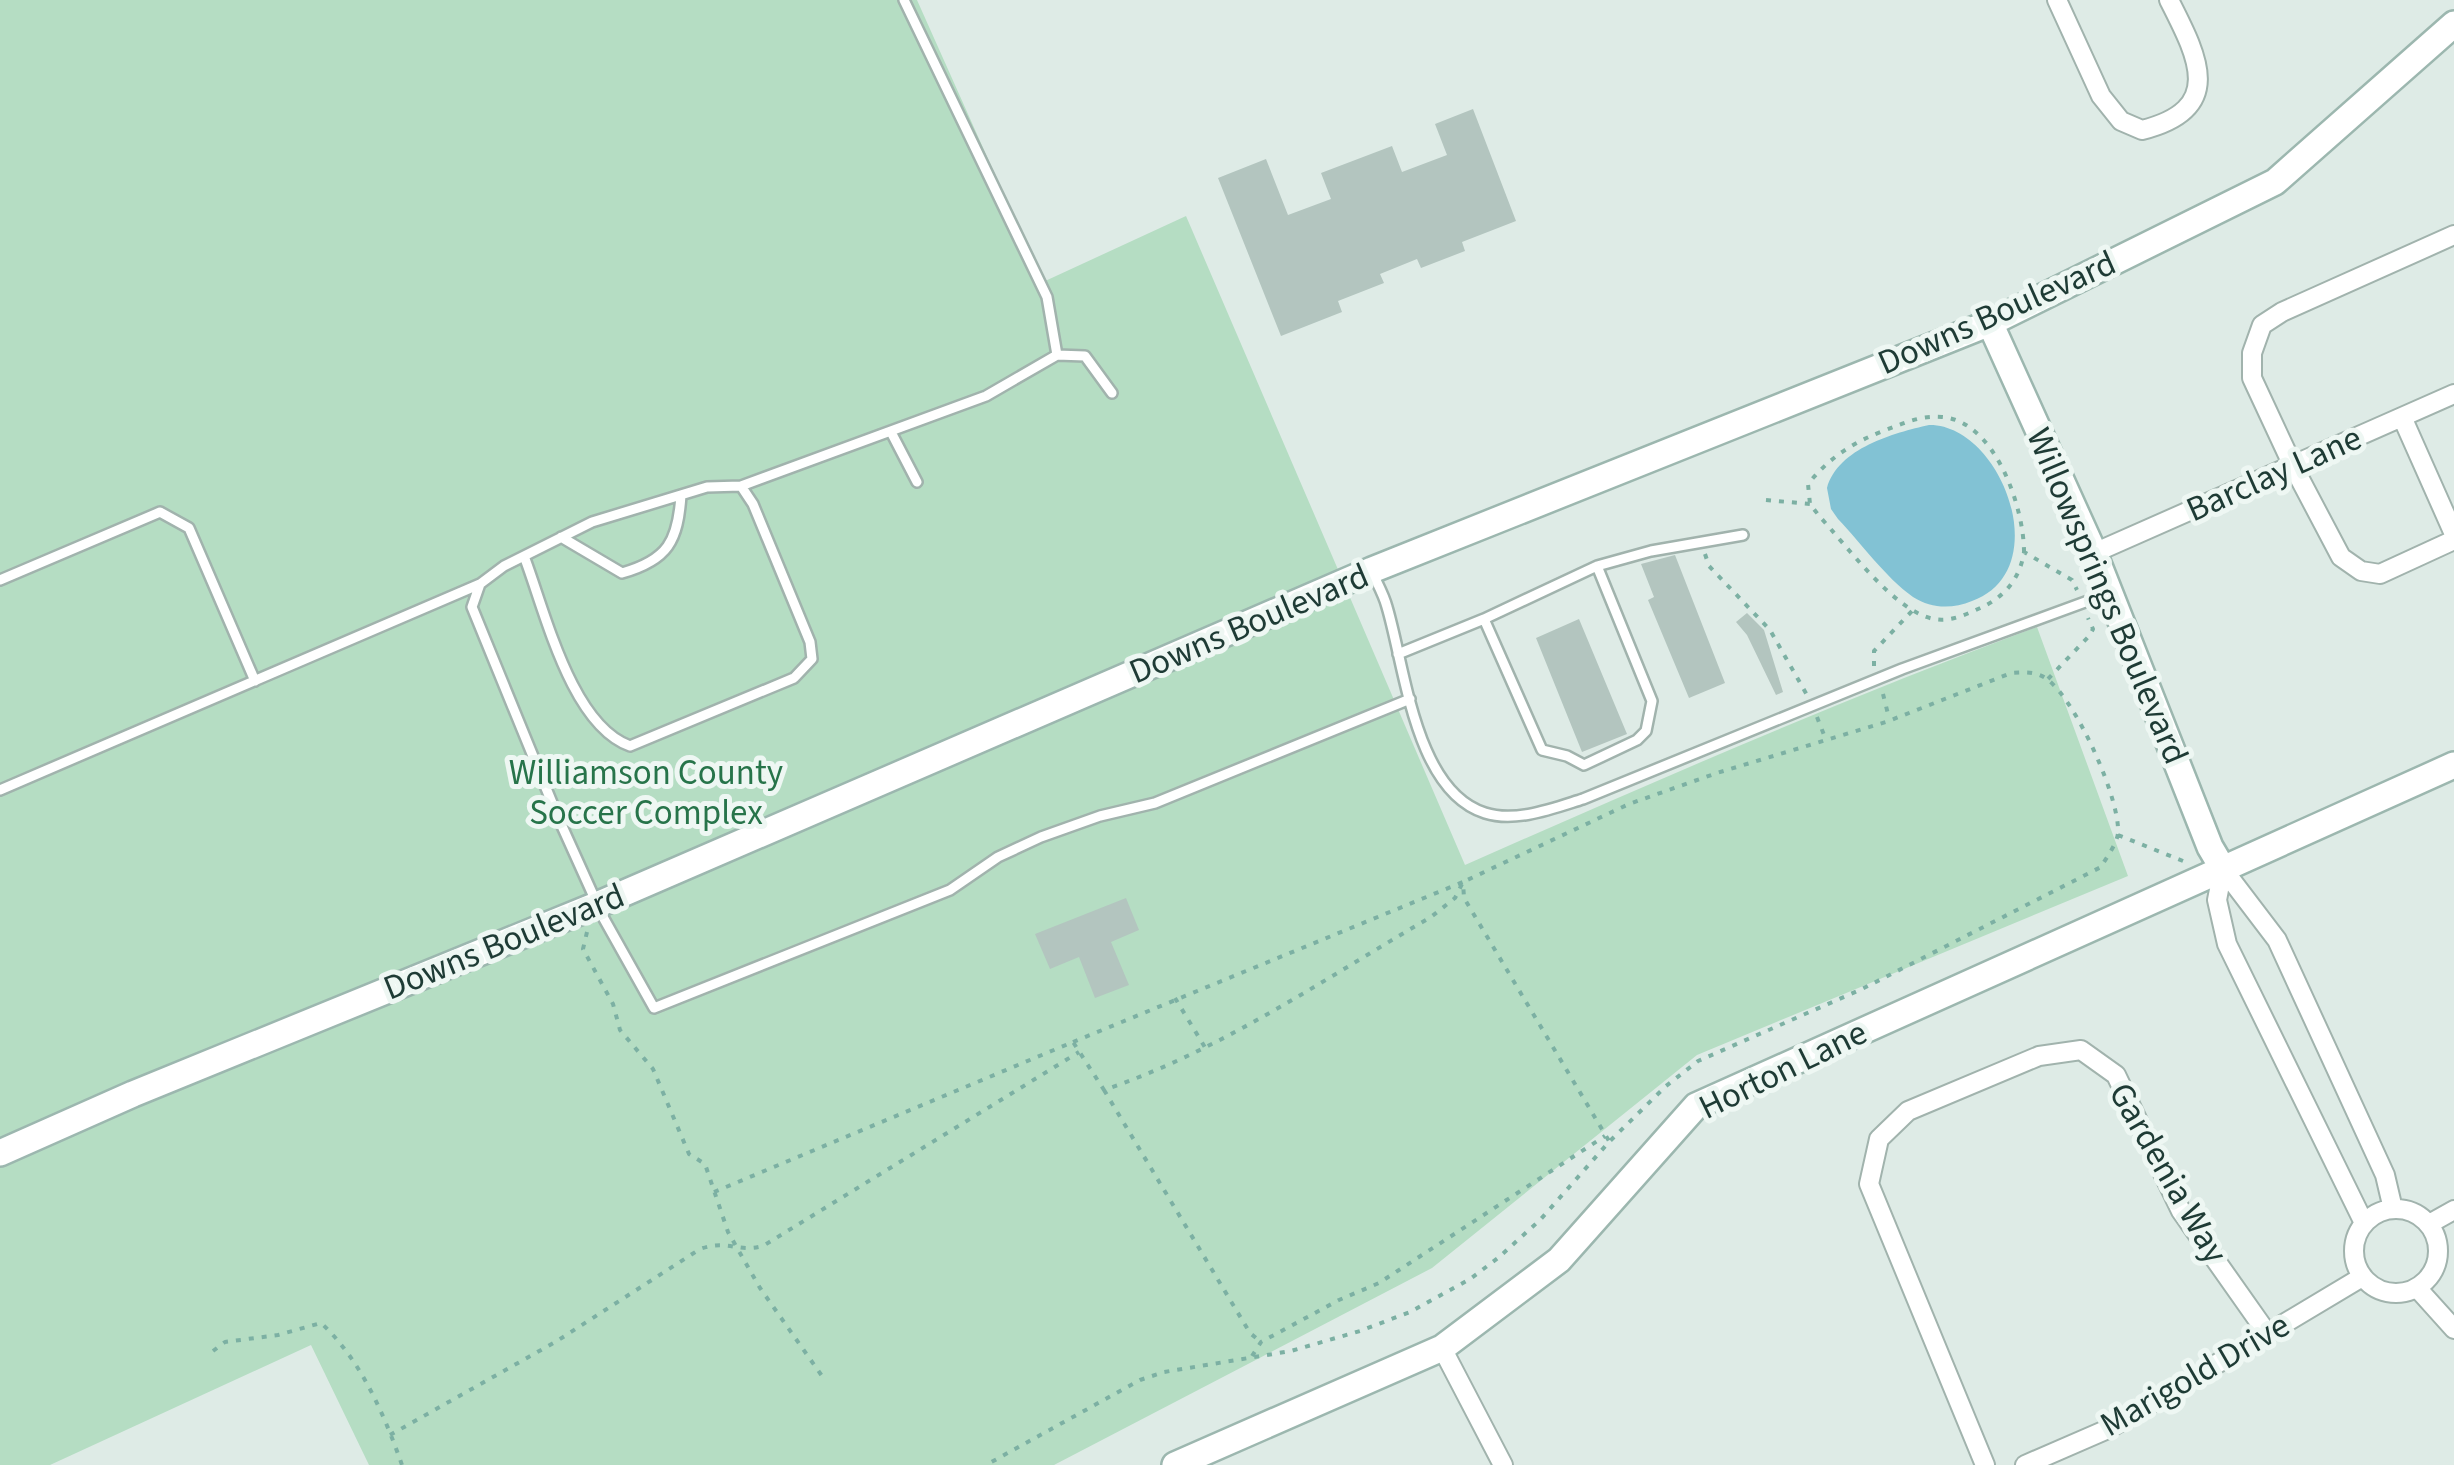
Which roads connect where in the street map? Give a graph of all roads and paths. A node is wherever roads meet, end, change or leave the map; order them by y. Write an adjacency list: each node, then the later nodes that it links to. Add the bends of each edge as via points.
1 (904, 0): 7 (lane, via 1047,298)
2 (2057, 0): 3 (street, via 2101,96 2121,120 2142,130 2181,114 2199,78 2196,54)
3 (2170, 0)
4 (2454, 24): 6 (street, Downs Boulevard, via 2275,182)
5 (2454, 235): 12 (street, via 2262,325 2252,378)
6 (1990, 322): 23 (street, Willowsprings Boulevard); 26 (street, Downs Boulevard)
7 (1057, 355): 8 (lane, via 1086,356); 11 (lane, via 986,396)
8 (1112, 393)
9 (2454, 394): 10 (street, Barclay Lane)
10 (2402, 417): 12 (street, Barclay Lane); 20 (street)
11 (891, 432): 13 (lane); 14 (lane)
12 (2292, 466): 20 (street, via 2341,556 2361,571 2380,574); 23 (street, Barclay Lane)
13 (917, 482)
14 (742, 486): 15 (lane); 24 (lane, via 812,659 794,678 630,746 594,723 576,694)
15 (680, 495): 19 (lane); 19 (lane, via 679,526 666,551 644,567 622,573)
16 (1766, 500): 17 (path)
17 (1810, 504): 22 (path, via 1896,598 1937,620 1991,604 2011,586); 22 (path, via 1808,484 1846,448 1918,418 1946,417 1971,429 1994,452 2018,510)
18 (1743, 536): 25 (lane)
19 (561, 537): 24 (lane)
20 (2454, 537)
21 (1704, 549): 36 (path, via 1709,566 1770,630)
22 (2024, 552): 30 (path, via 2072,580)
23 (2094, 553): 29 (street, Willowsprings Boulevard)
24 (524, 556): 28 (lane)
25 (1597, 566): 31 (lane); 31 (lane, via 1652,701 1646,731 1637,740 1584,764 1542,750)
26 (1372, 570): 32 (lane); 45 (street, Downs Boulevard)
27 (0, 580): 34 (lane, via 160,512 189,528)
28 (480, 584): 34 (lane); 45 (lane, via 472,607)
29 (2110, 593): 30 (lane); 43 (street, Willowsprings Boulevard)
30 (2082, 603): 33 (path, via 2093,628); 35 (lane, via 1533,814 1488,814 1440,779)
31 (1484, 618): 32 (lane)
32 (1398, 654): 35 (lane)
33 (2048, 679): 38 (path, via 2029,671 1995,677); 41 (path, via 2094,748)
34 (255, 681): 40 (lane)
35 (1410, 699): 45 (lane, via 1155,802 1041,837 950,890 654,1008)
36 (1810, 700)
37 (1817, 715): 38 (path)
38 (1826, 740): 44 (path, via 1630,804)
39 (2454, 765): 43 (street, Horton Lane)
40 (0, 790)
41 (2118, 835): 42 (path); 53 (path, via 2100,867 2071,885 1862,990 1698,1061)
42 (2188, 864)
43 (2223, 869): 56 (street, Willowsprings Boulevard, via 2277,940 2385,1175); 58 (street, Willowsprings Boulevard, via 2217,900 2227,944); 66 (street, Horton Lane, via 1696,1106 1559,1260)
44 (1463, 882): 47 (path); 49 (path, via 1431,917); 52 (path, via 1464,898)
45 (600, 904): 54 (street, Downs Boulevard)
46 (587, 932): 55 (path, via 583,949 614,1004 620,1030 652,1069 689,1154 705,1164)
47 (1175, 998): 48 (path); 49 (path)
48 (1073, 1042): 50 (path); 55 (path)
49 (1206, 1049): 51 (path)
50 (1080, 1052): 51 (path); 60 (path, via 763,1246)
51 (1104, 1090): 65 (path)
52 (1605, 1136): 53 (path); 65 (path, via 1380,1283)
53 (1609, 1142): 68 (path, via 1540,1220 1470,1279 1360,1331)
54 (0, 1153)
55 (714, 1192): 60 (path)
56 (2393, 1208): 58 (street); 59 (street)
57 (2454, 1210): 59 (street)
58 (2364, 1223): 61 (street, via 2354,1256)
59 (2428, 1224): 62 (street, via 2438,1242 2438,1262)
60 (737, 1247): 69 (path); 70 (path, via 717,1243 700,1249 557,1341)
61 (2362, 1277): 62 (street, via 2382,1292); 64 (street, Marigold Drive)
62 (2418, 1289): 63 (street)
63 (2454, 1330)
64 (2267, 1333): 75 (street, Gardenia Way, via 2181,1211 2116,1076 2081,1050 2038,1056 1908,1111 1878,1139 1869,1184); 76 (street, Marigold Drive, via 2108,1429)
65 (1261, 1342): 68 (path)
66 (1442, 1348): 73 (street, Horton Lane); 74 (street)
67 (213, 1351): 70 (path, via 225,1342 321,1323 359,1369)
68 (1252, 1356): 72 (path, via 1140,1380)
69 (822, 1376)
70 (390, 1435): 71 (path)
71 (402, 1465)
72 (986, 1465)
73 (1175, 1465)
74 (1502, 1465)
75 (1985, 1465)
76 (2025, 1465)

